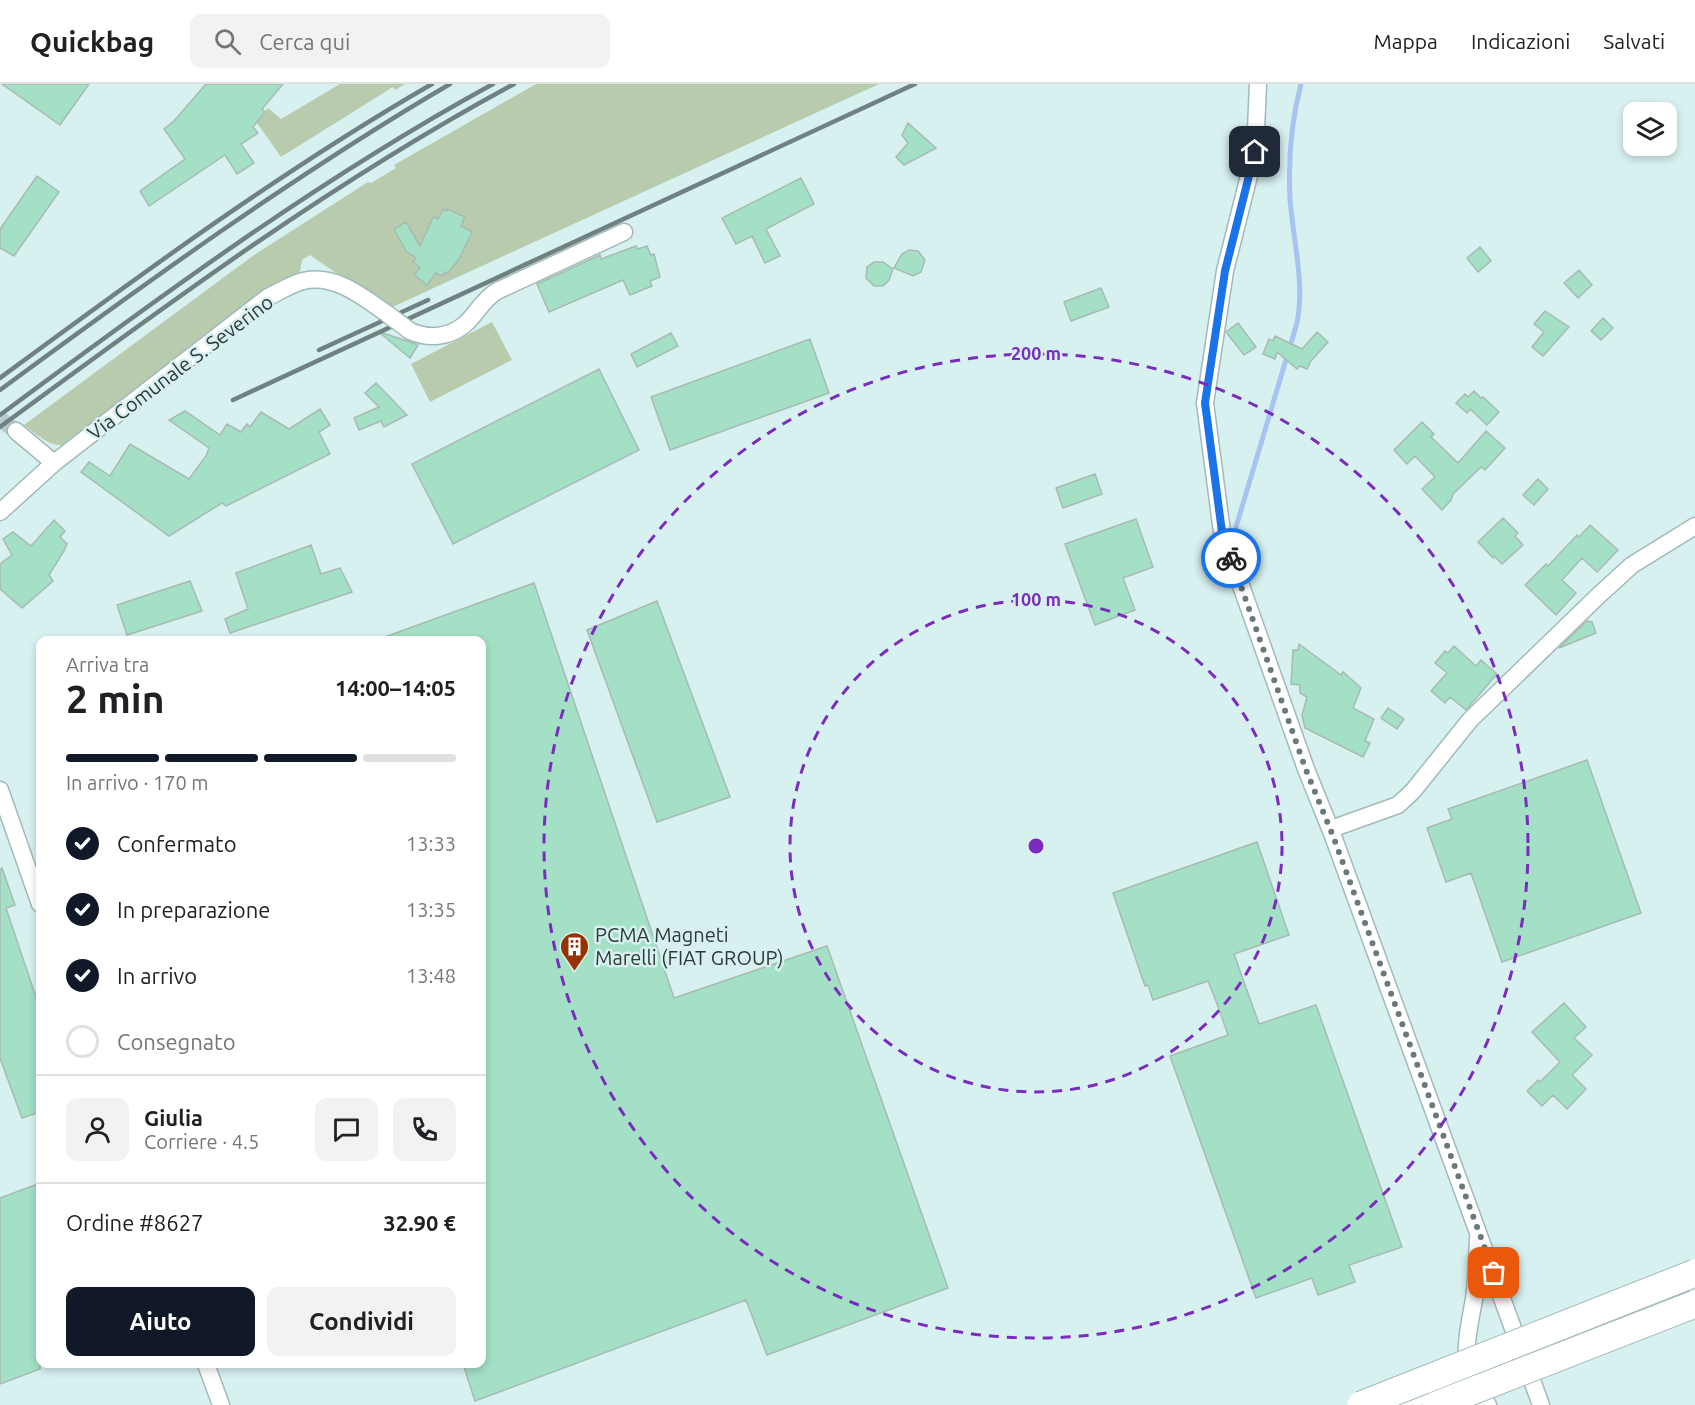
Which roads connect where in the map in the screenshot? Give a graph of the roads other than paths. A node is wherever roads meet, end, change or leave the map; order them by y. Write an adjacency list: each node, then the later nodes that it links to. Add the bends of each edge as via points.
1 (1258, 84): 8 (street, via 1255,152 1225,271 1205,403 1222,532 1306,770)
2 (624, 232): 4 (street, Via Comunale S. Severino, bridge, via 497,291 486,298 465,324 434,336 421,336 410,330 352,289 323,280 304,280 268,297)
3 (16, 431): 4 (street)
4 (54, 463): 5 (street, Via Comunale S. Severino)
5 (0, 512)
6 (1695, 526): 8 (street, via 1632,565 1598,596 1470,720 1398,805)
7 (0, 790): 9 (street)
8 (1331, 829): 10 (street)
9 (36, 893)
10 (1478, 1231): 14 (street); 16 (street, via 1474,1296 1465,1342)
11 (1695, 1273): 18 (highway, bridge)
12 (1695, 1290): 14 (street)
13 (1695, 1305): 20 (highway, bridge)
14 (1524, 1357): 16 (street); 22 (street)
15 (207, 1368): 17 (street)
16 (1470, 1378): 19 (street); 21 (street)
17 (221, 1405)
18 (1361, 1405)
19 (1398, 1405)
20 (1436, 1405)
21 (1488, 1405)
22 (1541, 1405)

